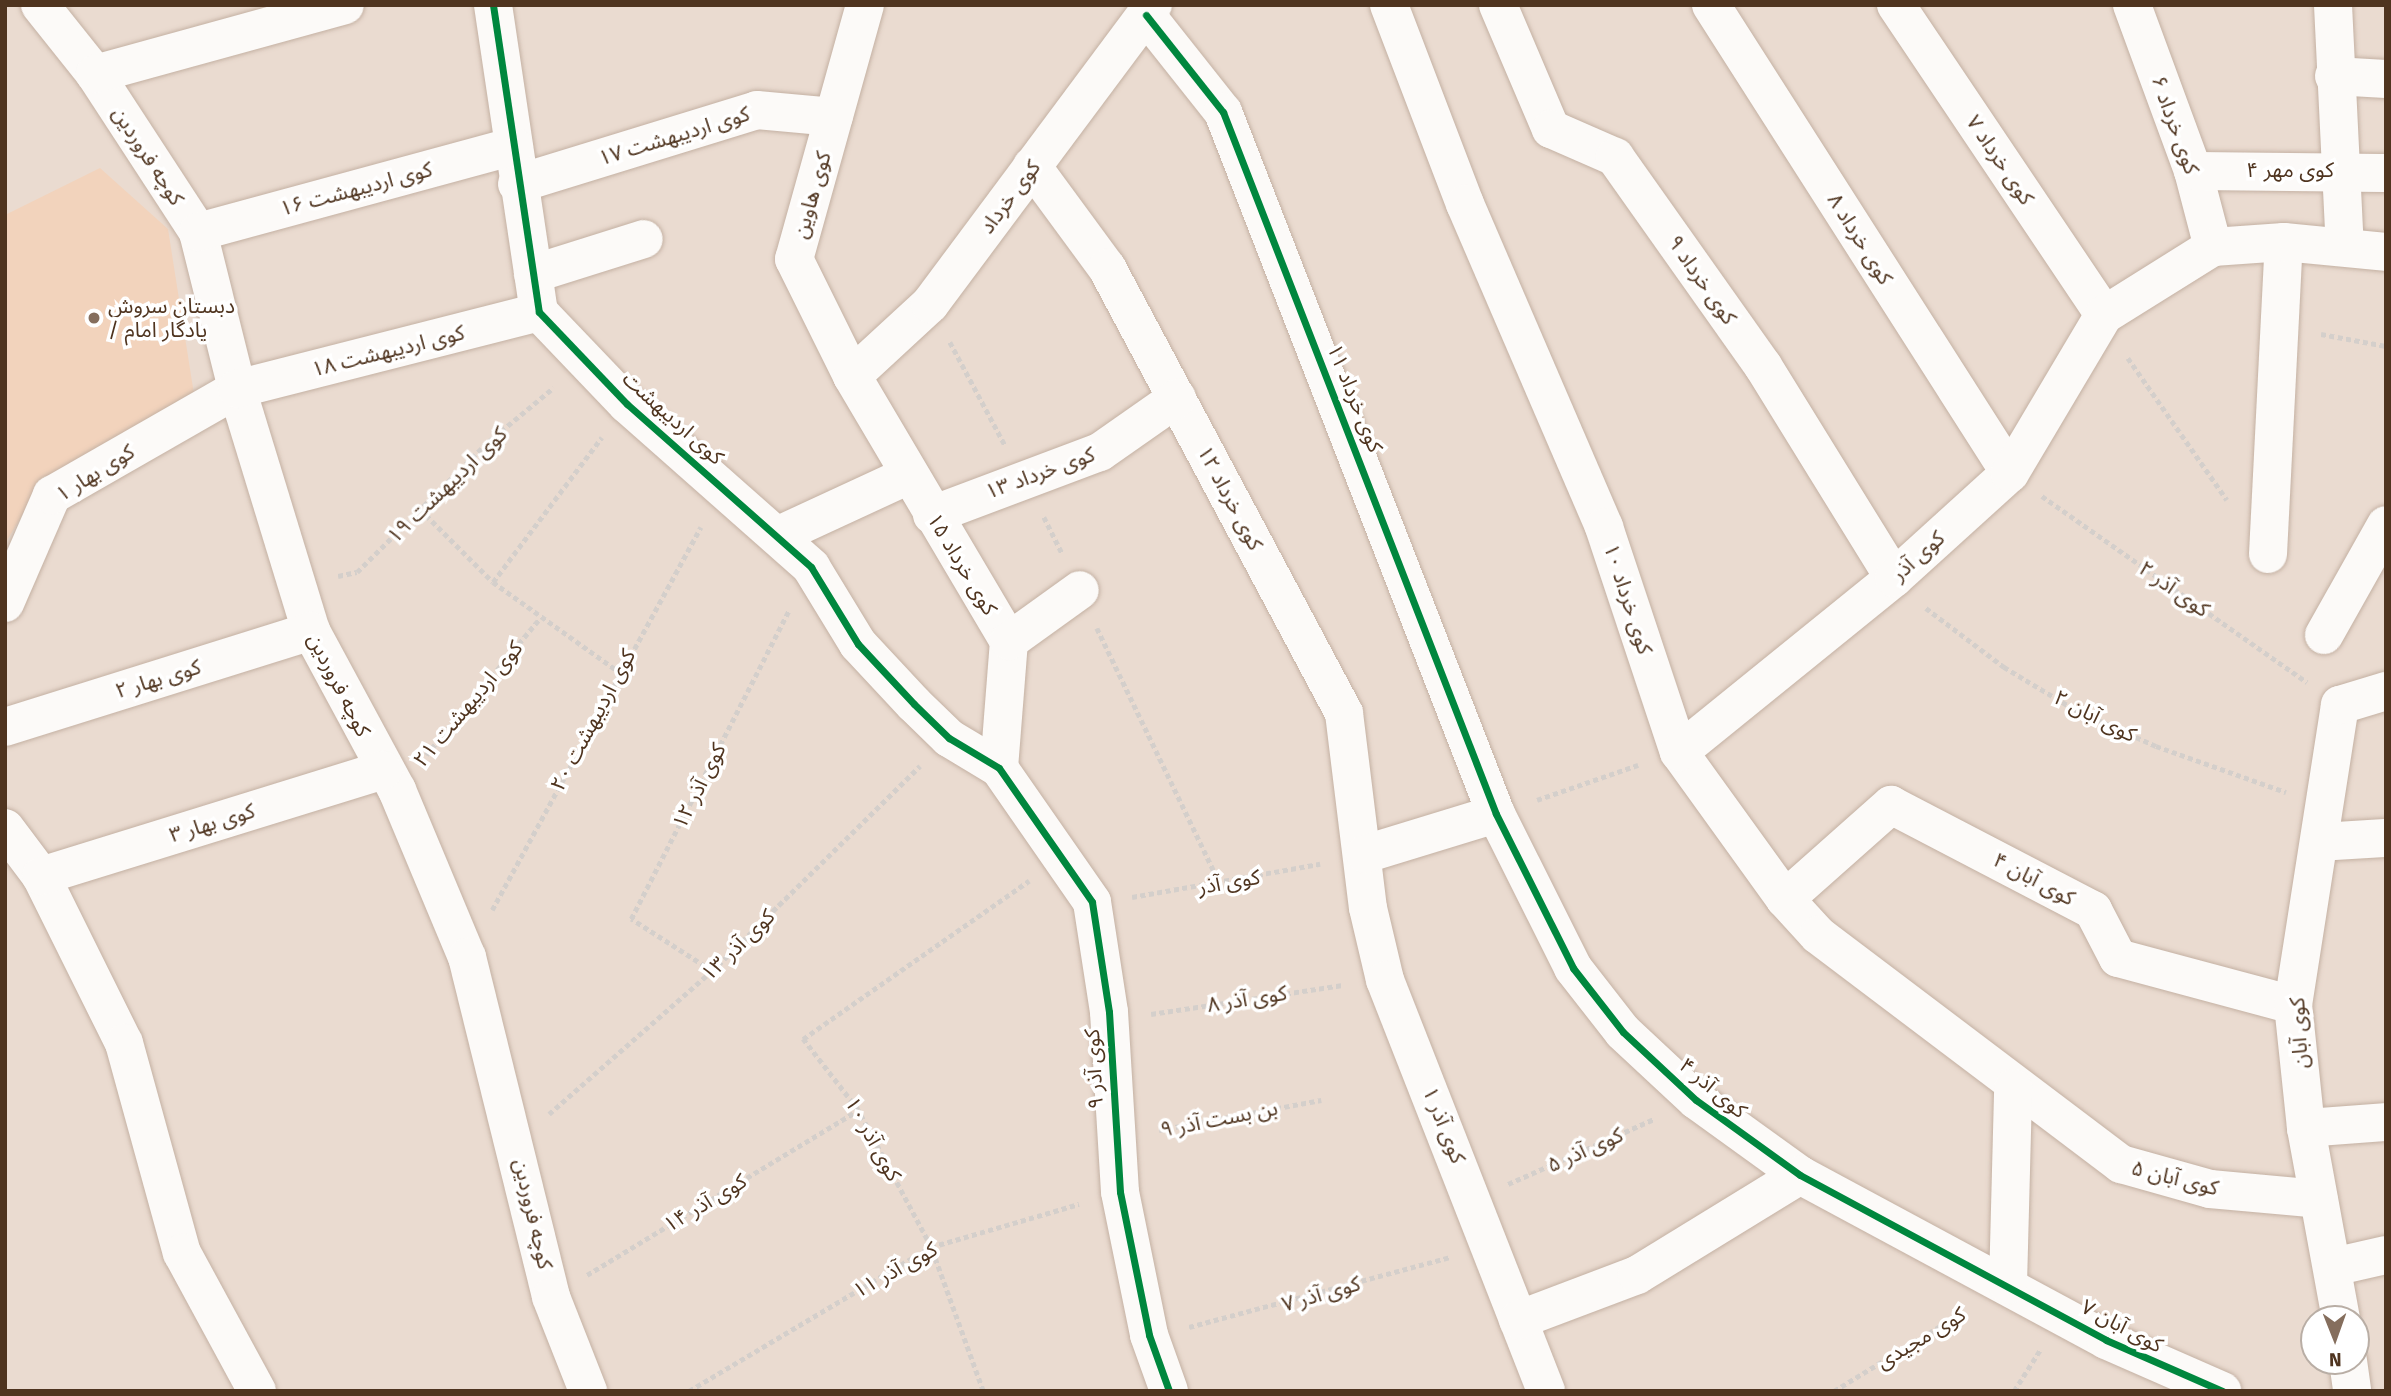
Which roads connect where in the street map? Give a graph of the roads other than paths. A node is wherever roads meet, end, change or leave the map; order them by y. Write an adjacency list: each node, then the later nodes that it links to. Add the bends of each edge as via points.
1 (40, 5): 12 (street, کوچه فروردین)
2 (345, 5): 12 (street)
3 (493, 5): 16 (street)
4 (865, 5): 15 (street, کوی هاوین)
5 (1389, 5): 48 (street, کوی خرداد ۱۰, via 1465,204 1604,527)
6 (1499, 5): 40 (street, کوی خرداد ۹, via 1551,129 1615,157 1763,366)
7 (1711, 5): 34 (street, کوی خرداد ۸)
8 (2132, 5): 19 (street, کوی خرداد ۶)
9 (2333, 5): 13 (street)
10 (1902, 7): 30 (street, کوی خرداد ۷)
11 (1149, 10): 17 (street, کوی خرداد); 51 (street, کوی خرداد ۱۱, via 1223,112)
12 (95, 75): 22 (street, کوچه فروردین)
13 (2334, 76): 14 (street); 18 (street)
14 (2386, 79)
15 (834, 117): 21 (street, کوی اردیبهشت ۱۷, via 757,110); 31 (street, کوی هاوین, via 794,259)
16 (514, 146): 21 (street); 22 (street, کوی اردیبهشت ۱۶)
17 (1032, 166): 31 (street, کوی خرداد, via 930,304); 33 (street, کوی خرداد ۱۲, via 1107,268)
18 (2342, 170): 19 (street, کوی مهر ۴); 20 (street, کوی مهر ۴); 26 (street)
19 (2193, 171): 25 (street, کوی خرداد ۶)
20 (2386, 173)
21 (517, 184): 28 (street)
22 (198, 232): 32 (street, کوچه فروردین)
23 (644, 239): 28 (street)
24 (2284, 242): 25 (street); 26 (street); 39 (street)
25 (2213, 247): 30 (street)
26 (2346, 247): 27 (street)
27 (2386, 253)
28 (533, 274): 29 (street)
29 (539, 312): 32 (street, کوی اردیبهشت ۱۸); 38 (street, کوی اردیبهشت, via 627,404)
30 (2104, 315): 34 (street, کوی آذر)
31 (852, 376): 35 (street, کوی خرداد ۱۵)
32 (237, 389): 42 (street, کوی بهار ۱, via 52,495); 43 (street, کوچه فروردین)
33 (1177, 398): 36 (street, کوی خرداد ۱۳, via 1100,452); 55 (street, کوی خرداد ۱۲, via 1344,712)
34 (2010, 473): 40 (street, کوی آذر)
35 (909, 475): 36 (street, کوی خرداد ۱۵); 38 (street)
36 (932, 515): 45 (street, کوی خرداد ۱۵)
37 (2386, 525): 44 (street)
38 (779, 535): 49 (street, کوی اردیبهشت, via 811,567 858,644 949,738)
39 (2268, 554)
40 (1894, 578): 48 (street, کوی آذر)
41 (1080, 590): 45 (street)
42 (5, 603)
43 (311, 631): 47 (street, کوی بهار ۲); 50 (street, کوچه فروردین)
44 (2325, 635)
45 (1009, 641): 49 (street)
46 (2386, 691): 52 (street, کوی آبان, via 2340,705)
47 (5, 727)
48 (1679, 752): 57 (street, کوی خرداد ۱۰)
49 (999, 768): 71 (street, کوی آذر ۹, via 1092,902 1109,1012 1120,1192 1149,1335)
50 (390, 780): 56 (street, کوی بهار ۳); 70 (street, کوچه فروردین, via 467,957 551,1297)
51 (1496, 814): 55 (street); 62 (street, کوی آذر ۴, via 1573,968 1623,1032 1696,1100)
52 (2321, 824): 54 (street); 58 (street, کوی آبان)
53 (5, 828): 56 (street)
54 (2386, 838)
55 (1365, 854): 68 (street, کوی آذر ۱, via 1368,908 1385,980)
56 (41, 876): 69 (street, via 124,1043 182,1254)
57 (1785, 899): 58 (street, کوی آبان ۴, via 1891,805 2093,910 2118,957); 59 (street, کوی خرداد ۱۰, via 1818,936)
58 (2294, 1004): 61 (street, کوی آبان)
59 (2013, 1088): 63 (street, کوی آبان ۵, via 2121,1164 2210,1189); 66 (street)
60 (2386, 1122): 61 (street)
61 (2306, 1128): 63 (street, کوی آبان)
62 (1800, 1175): 66 (street, کوی آذر ۴); 68 (street, via 1637,1275)
63 (2319, 1199): 65 (street, کوی آبان)
64 (2386, 1255): 65 (street)
65 (2333, 1267): 67 (street, کوی آبان)
66 (2008, 1285): 73 (street, کوی آبان ۷, via 2135,1355)
67 (2339, 1305)
68 (1518, 1320): 72 (street, کوی آذر ۱)
69 (257, 1391)
70 (588, 1391)
71 (1169, 1391)
72 (1546, 1391)
73 (2222, 1391)

